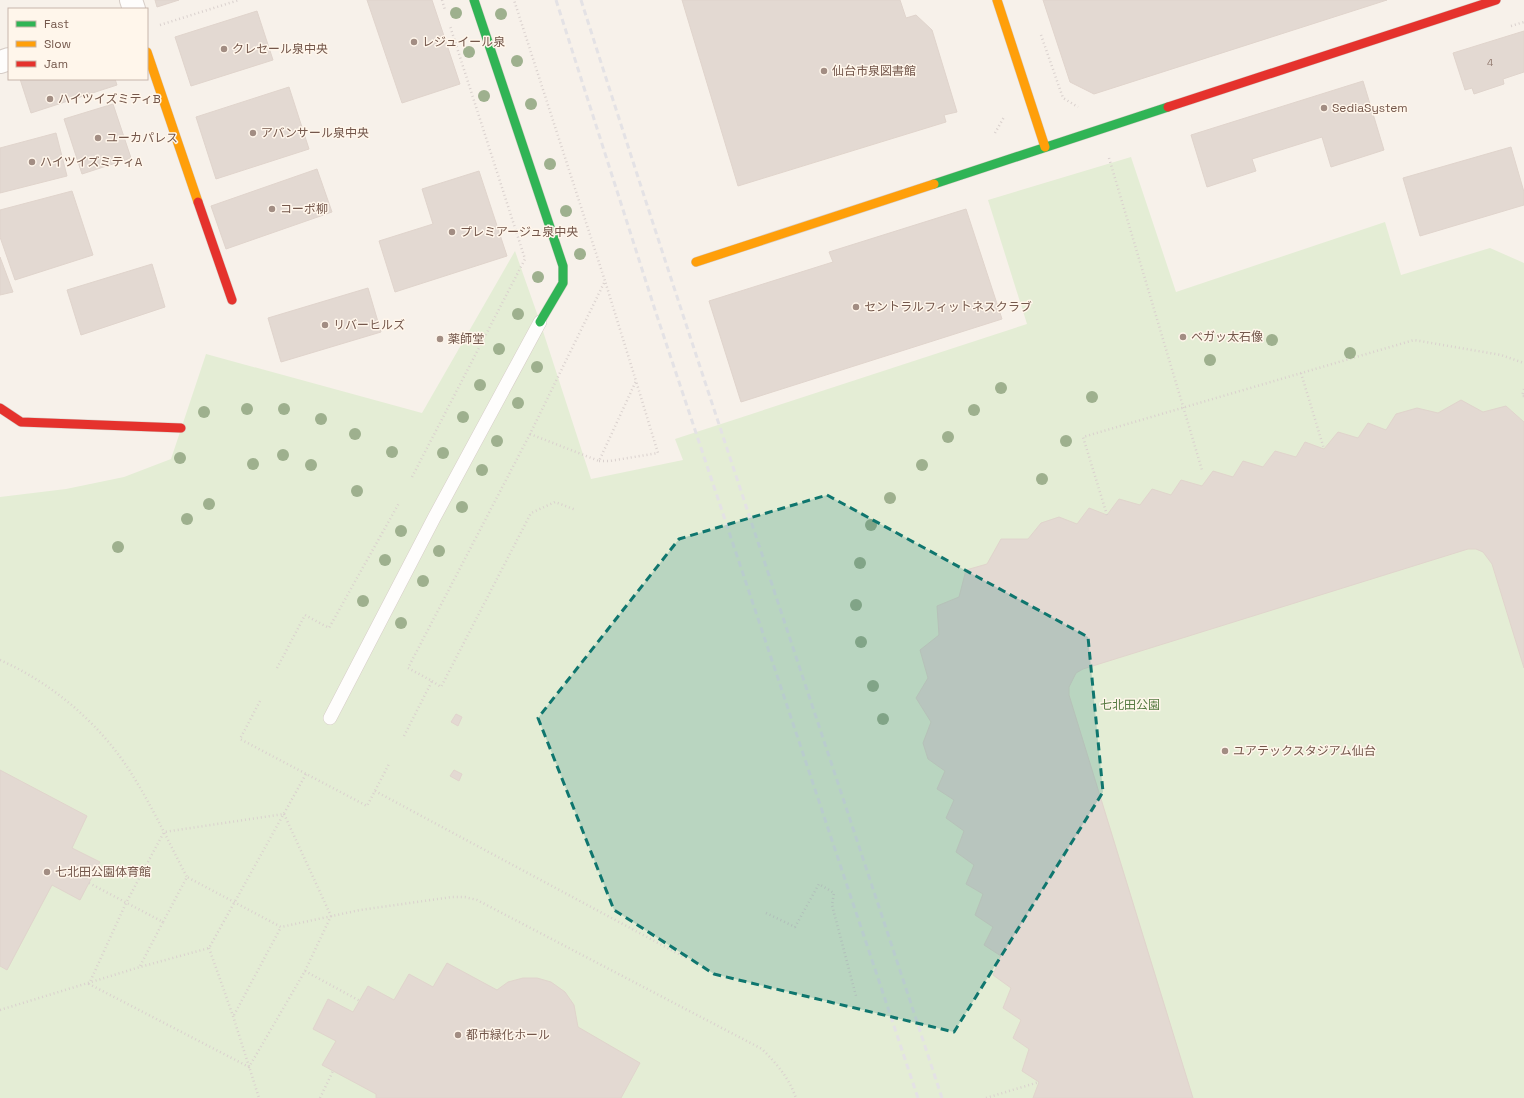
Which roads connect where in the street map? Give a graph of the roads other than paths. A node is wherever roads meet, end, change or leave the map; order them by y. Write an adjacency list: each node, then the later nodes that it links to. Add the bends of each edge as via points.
1 (474, 0): 8 (street, via 563,266 562,283)
2 (997, 0): 5 (street)
3 (1496, 0): 5 (street)
4 (148, 55): 7 (street)
5 (1045, 148): 6 (street)
6 (696, 262)
7 (232, 300)
8 (540, 322): 11 (lane)
9 (0, 408): 10 (street, via 21,422)
10 (181, 428)
11 (330, 718)

